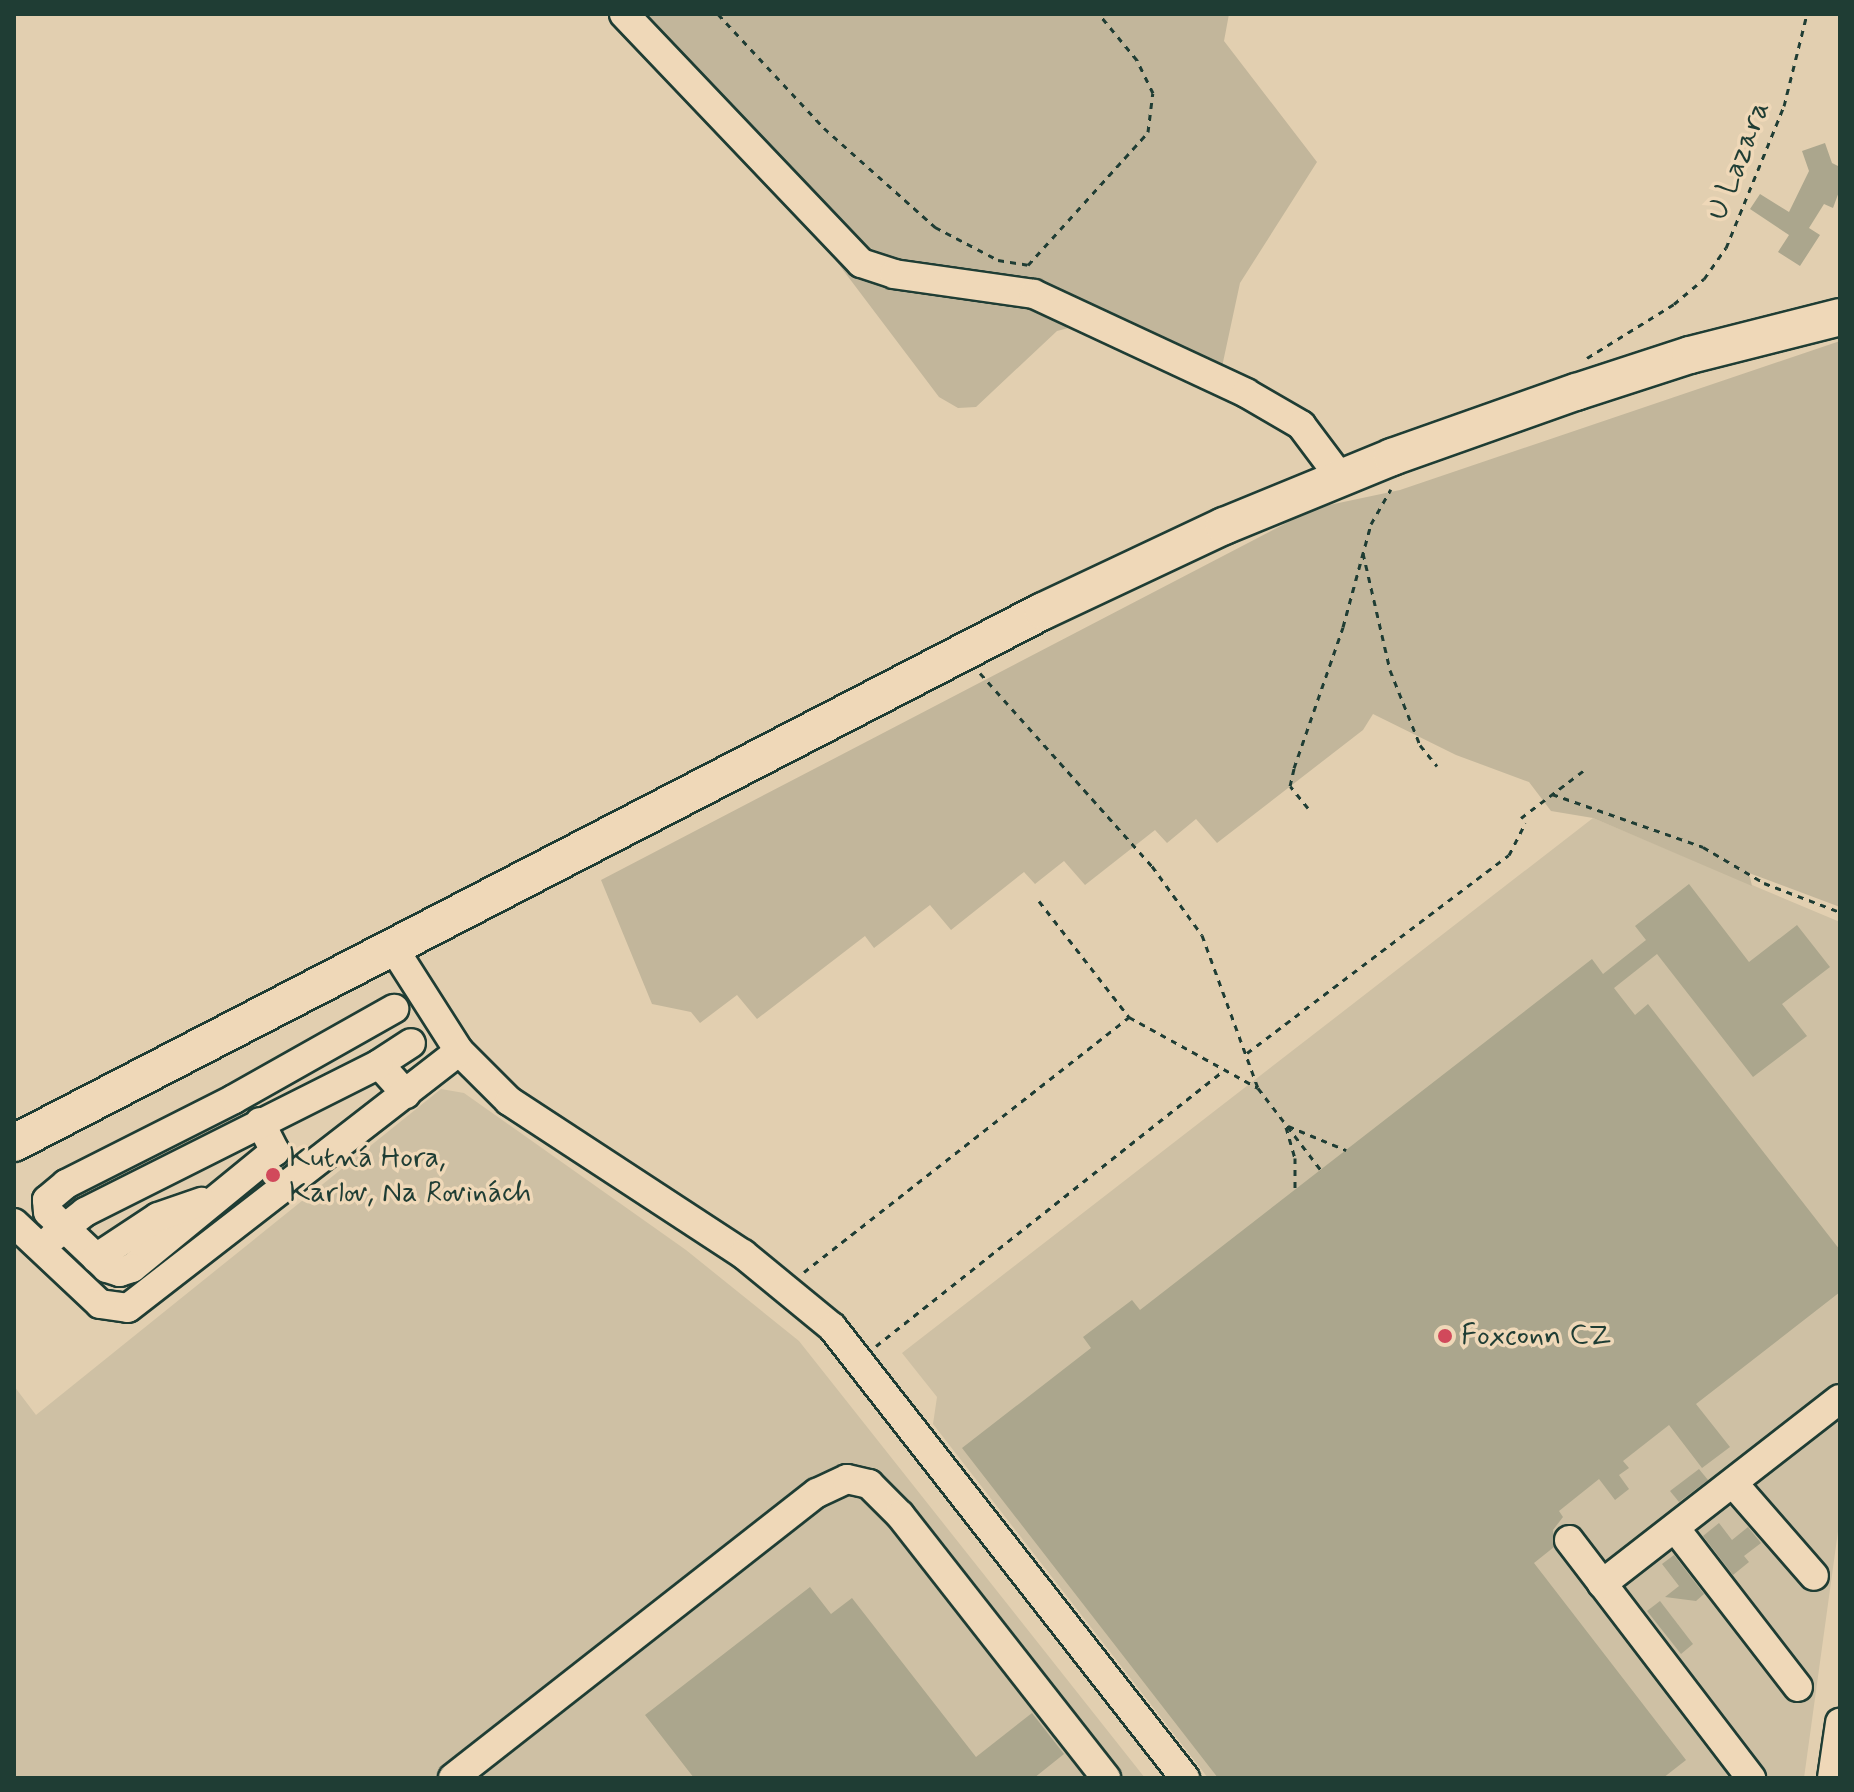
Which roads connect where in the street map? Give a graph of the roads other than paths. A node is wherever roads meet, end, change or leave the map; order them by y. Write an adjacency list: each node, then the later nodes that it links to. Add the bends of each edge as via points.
1 (624, 14): 3 (street, via 861,263 894,274 1034,294 1301,425)
2 (1840, 317): 3 (main road, via 1642,370)
3 (1340, 477): 4 (main road, via 1043,611)
4 (394, 949): 7 (street); 11 (main road)
5 (394, 1009): 13 (street, via 55,1191 46,1207)
6 (411, 1043): 8 (street)
7 (459, 1051): 9 (street); 25 (street, via 509,1101 743,1254 832,1327)
8 (379, 1064): 9 (street); 10 (street)
9 (406, 1094): 14 (street, via 128,1308 100,1304)
10 (260, 1122): 13 (street); 13 (street, via 275,1151 132,1268 115,1272)
11 (14, 1143)
12 (14, 1223): 14 (street)
13 (64, 1228): 14 (street)
14 (40, 1248)
15 (1840, 1399): 16 (street)
16 (1733, 1483): 17 (street); 19 (street)
17 (1675, 1528): 20 (street); 21 (street)
18 (1569, 1540): 20 (street)
19 (1814, 1576)
20 (1602, 1584): 26 (street)
21 (1798, 1687)
22 (1840, 1723): 27 (street)
23 (453, 1778): 24 (street, via 817,1493 847,1479 869,1484 900,1515)
24 (1106, 1778)
25 (1185, 1778)
26 (1751, 1778)
27 (1832, 1778)

